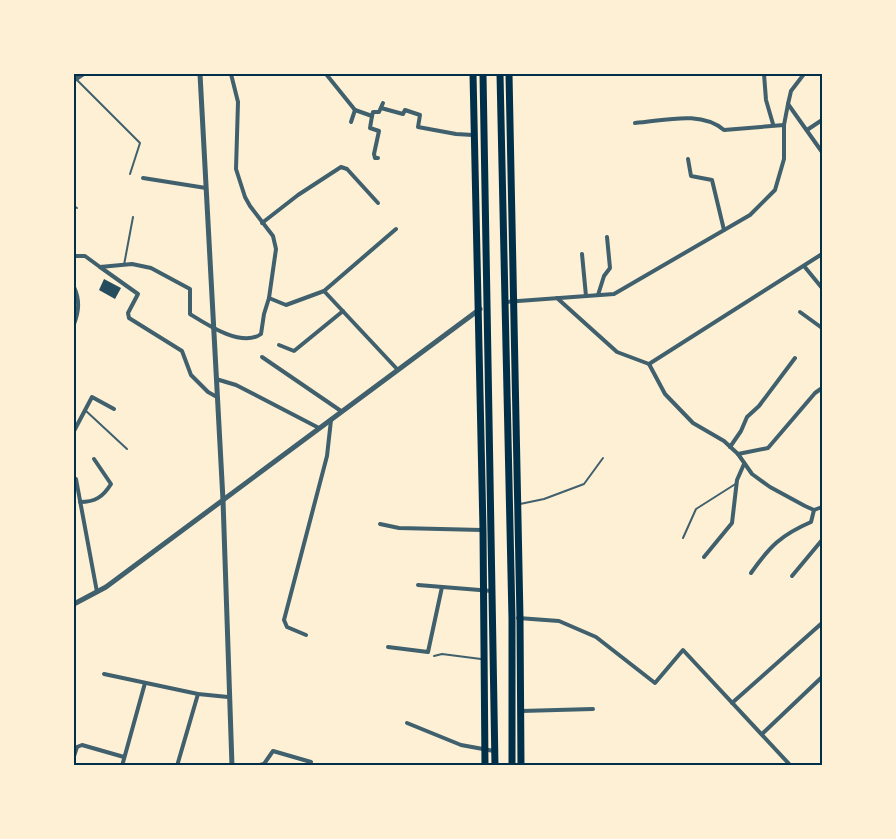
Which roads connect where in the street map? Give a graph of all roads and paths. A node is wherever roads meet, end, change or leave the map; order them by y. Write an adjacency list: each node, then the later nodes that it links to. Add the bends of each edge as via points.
1 (83, 74): 11 (street)
2 (200, 74): 27 (street)
3 (231, 74): 30 (street, via 238,102 236,169 244,197)
4 (326, 74): 13 (street)
5 (473, 74): 21 (highway)
6 (483, 74): 48 (highway)
7 (500, 74): 47 (highway)
8 (509, 74): 47 (highway)
9 (764, 74): 18 (street)
10 (804, 74): 12 (street, via 791,91)
11 (74, 79): 25 (lane, via 140,143)
12 (788, 104): 19 (street); 20 (street)
13 (355, 110): 14 (street); 16 (street)
14 (372, 117): 21 (street, via 382,106 403,114 405,110 420,115 418,127); 23 (street, via 370,128 379,130 374,154)
15 (822, 120): 20 (street)
16 (351, 122)
17 (635, 123): 18 (street, via 697,118 716,123 724,130)
18 (773, 124): 19 (street)
19 (784, 125): 32 (street, via 784,159 775,190 750,215)
20 (807, 130): 22 (street)
21 (474, 135): 49 (highway)
22 (822, 152)
23 (378, 158)
24 (688, 159): 32 (street, via 691,176 712,180)
25 (130, 174)
26 (143, 178): 27 (street)
27 (206, 188): 54 (street)
28 (378, 203): 30 (street, via 341,166)
29 (133, 217): 37 (lane)
30 (262, 223): 45 (street, via 273,237 276,249)
31 (396, 229): 42 (street)
32 (724, 230): 43 (street, via 614,294)
33 (607, 237): 43 (street, via 610,268)
34 (582, 254): 44 (street)
35 (822, 254): 38 (street)
36 (74, 258): 39 (street, via 85,256)
37 (123, 265): 39 (street); 54 (street, via 151,268 190,289 190,314)
38 (804, 266): 41 (street); 58 (street)
39 (100, 267): 62 (street, via 138,294 129,318 182,351 191,375)
40 (74, 287): 52 (street, via 78,296)
41 (822, 288)
42 (324, 291): 45 (street, via 286,305); 50 (street)
43 (598, 295): 44 (street)
44 (586, 296): 46 (street)
45 (269, 298): 54 (street, via 263,329 256,338)
46 (557, 298): 47 (street); 58 (street, via 617,352)
47 (509, 301): 79 (highway); 96 (highway)
48 (488, 304): 49 (street); 92 (highway)
49 (479, 310): 59 (street); 83 (highway)
50 (343, 311): 55 (street, via 294,351); 59 (street)
51 (800, 312): 53 (street)
52 (74, 324)
53 (822, 328)
54 (213, 329): 60 (street)
55 (279, 345)
56 (262, 357): 65 (street)
57 (795, 358): 69 (street, via 747,417)
58 (649, 364): 69 (street, via 665,393 693,423)
59 (397, 369): 65 (street)
60 (216, 379): 62 (street); 67 (street, via 236,385)
61 (822, 388): 71 (street, via 768,448)
62 (217, 398): 77 (street)
63 (114, 409): 64 (street, via 92,397)
64 (85, 410): 68 (street); 70 (lane)
65 (341, 411): 66 (street)
66 (331, 419): 67 (street); 98 (street, via 327,456 284,620 287,627)
67 (319, 428): 77 (street)
68 (74, 431)
69 (730, 447): 71 (street)
70 (127, 449)
71 (738, 454): 74 (street)
72 (603, 458): 79 (lane, via 584,484)
73 (94, 459): 78 (street, via 111,484 105,494 91,502)
74 (744, 463): 76 (street); 81 (street, via 770,487)
75 (74, 478): 78 (street)
76 (737, 483): 84 (lane, via 696,508); 86 (street, via 732,523)
77 (223, 500): 93 (street); 106 (street)
78 (80, 502): 93 (street)
79 (517, 504): 95 (highway)
80 (822, 507): 81 (street)
81 (814, 510): 87 (street, via 811,522 779,539)
82 (380, 524): 83 (street)
83 (483, 530): 91 (highway)
84 (683, 538)
85 (822, 540): 88 (street)
86 (704, 557)
87 (751, 573)
88 (792, 576)
89 (418, 585): 90 (street)
90 (442, 587): 91 (street); 99 (street, via 428,652)
91 (482, 590): 92 (street); 101 (highway)
92 (492, 591): 113 (highway)
93 (97, 592): 94 (street)
94 (74, 604)
95 (520, 618): 96 (street); 107 (street, via 559,621 596,637 655,683 683,650); 109 (highway)
96 (512, 619): 109 (highway)
97 (822, 623): 107 (street)
98 (306, 634)
99 (388, 647)
100 (435, 656): 101 (lane)
101 (484, 659): 112 (highway)
102 (104, 674): 104 (street)
103 (822, 677): 111 (street)
104 (145, 682): 105 (street); 115 (street)
105 (198, 694): 106 (street); 118 (street)
106 (228, 697): 119 (street)
107 (732, 703): 111 (street)
108 (593, 710): 109 (street)
109 (516, 711): 123 (highway); 124 (highway)
110 (407, 723): 112 (street)
111 (762, 734): 125 (street)
112 (484, 750): 113 (street); 121 (highway)
113 (495, 752): 122 (highway)
114 (74, 756): 115 (street, via 82,745)
115 (124, 757): 117 (street)
116 (311, 762): 120 (street, via 273,751 264,764)
117 (122, 765)
118 (177, 765)
119 (232, 765)
120 (255, 765)
121 (484, 765)
122 (495, 765)
123 (512, 765)
124 (521, 765)
125 (791, 765)

